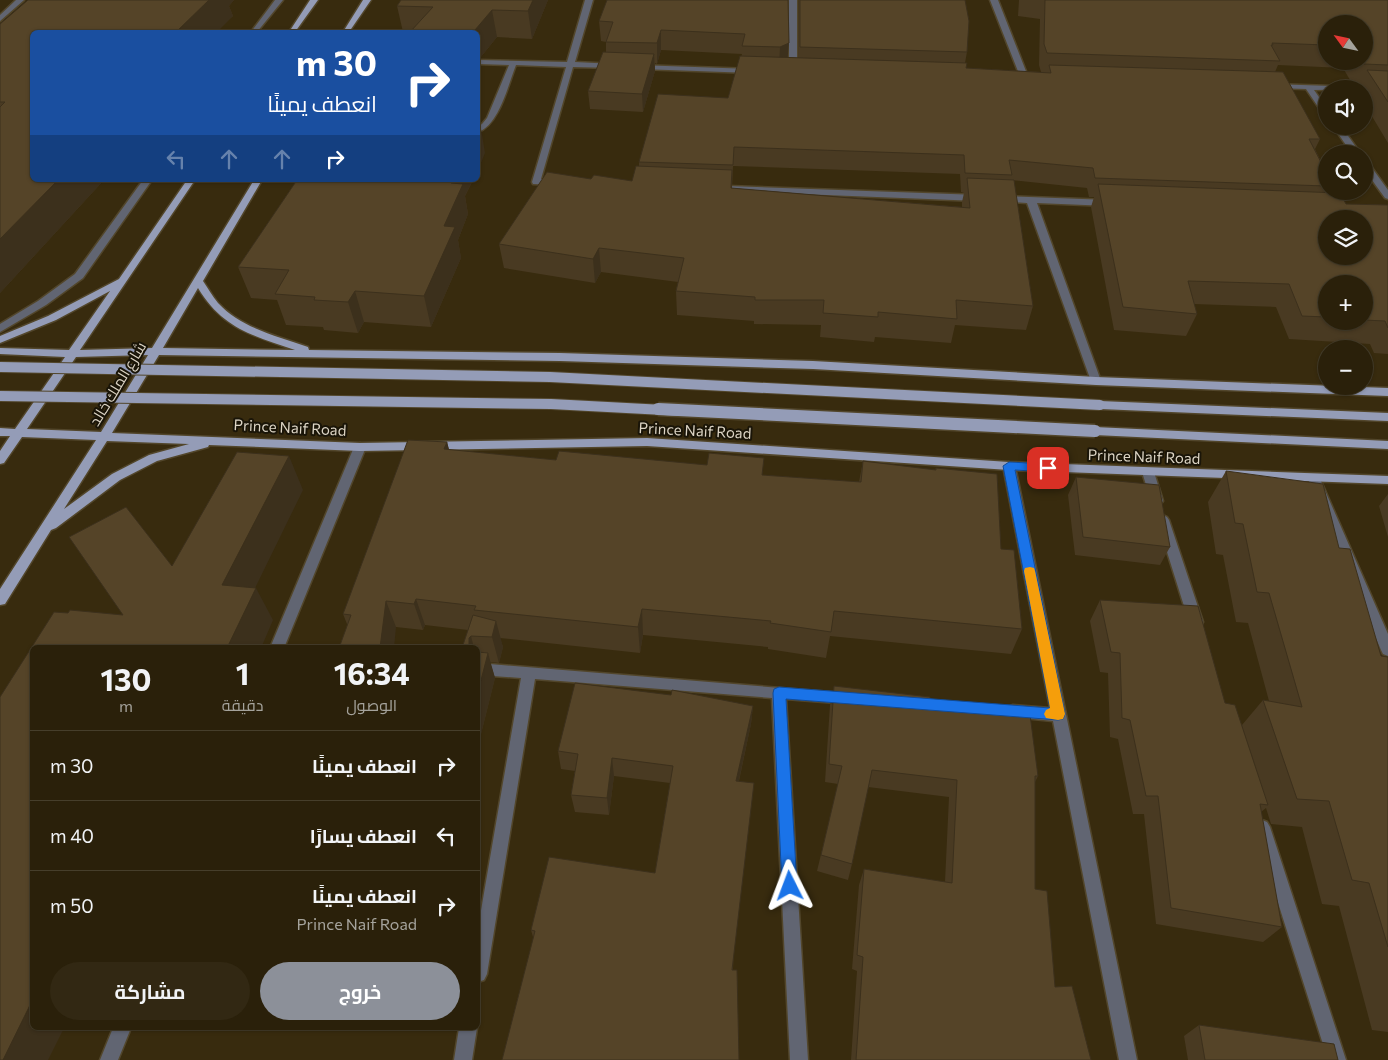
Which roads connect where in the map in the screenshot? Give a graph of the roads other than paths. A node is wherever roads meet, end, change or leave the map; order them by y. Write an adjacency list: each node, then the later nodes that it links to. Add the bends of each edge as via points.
1 (20, 0): 8 (street)
2 (279, 0): 9 (street)
3 (314, 0): 10 (main road)
4 (367, 0): 11 (main road)
5 (589, 0): 14 (street)
6 (793, 0): 18 (street, via 793,66 778,71)
7 (994, 0): 20 (street)
8 (0, 19)
9 (256, 30)
10 (293, 30)
11 (347, 30)
12 (480, 62): 13 (street)
13 (513, 64): 14 (street); 26 (street, via 491,118)
14 (570, 65): 15 (street); 31 (street, via 536,182)
15 (620, 67)
16 (630, 67): 17 (street)
17 (758, 71)
18 (798, 72)
19 (1015, 78): 20 (street)
20 (1025, 79): 21 (street)
21 (1035, 79)
22 (1269, 86): 23 (street)
23 (1308, 87): 24 (street); 25 (street)
24 (1318, 87)
25 (1318, 101)
26 (480, 128)
27 (1373, 175): 33 (street)
28 (147, 182): 38 (street, via 79,276)
29 (190, 182): 36 (main road)
30 (257, 182): 37 (main road, شارع الملك خالد)
31 (566, 183)
32 (714, 188): 34 (street)
33 (1388, 196)
34 (1031, 200): 35 (street); 45 (street)
35 (1120, 204)
36 (124, 280): 39 (main road, via 52,318); 43 (main road)
37 (198, 281): 41 (main road, شارع الملك خالد); 42 (main road, via 214,305 228,318 249,330)
38 (0, 329)
39 (0, 340)
40 (0, 351): 43 (main road)
41 (156, 351): 42 (main road); 43 (main road); 51 (main road, شارع الملك خالد)
42 (316, 353): 45 (main road, via 560,356 813,365)
43 (73, 354): 50 (main road)
44 (0, 367): 48 (main road, bridge, via 550,377)
45 (1096, 381): 46 (main road)
46 (1388, 392)
47 (0, 396): 53 (main road, Prince Naif Road, bridge, via 551,404)
48 (1388, 417)
49 (0, 432): 50 (main road, Prince Naif Road)
50 (20, 432): 51 (main road, Prince Naif Road); 55 (main road)
51 (105, 435): 52 (main road, Prince Naif Road); 60 (main road, شارع الملك خالد)
52 (225, 440): 54 (main road, Prince Naif Road); 60 (main road, via 153,458 116,477)
53 (1388, 445)
54 (360, 447): 56 (main road, Prince Naif Road, via 648,442); 63 (street)
55 (0, 460)
56 (1009, 466): 57 (main road, Prince Naif Road); 70 (street)
57 (1148, 472): 58 (main road, Prince Naif Road); 62 (street)
58 (1314, 478): 59 (main road, Prince Naif Road); 64 (street)
59 (1388, 480)
60 (44, 531): 61 (main road, شارع الملك خالد)
61 (0, 600)
62 (1200, 633)
63 (279, 645)
64 (1388, 650)
65 (480, 669): 66 (street)
66 (528, 673): 67 (street); 72 (street)
67 (779, 693): 68 (street); 77 (street)
68 (866, 700)
69 (1000, 710): 70 (street)
70 (1058, 714): 78 (street)
71 (1258, 814): 79 (street)
72 (480, 962)
73 (121, 1030): 75 (street)
74 (468, 1030): 76 (street)
75 (109, 1060)
76 (463, 1060)
77 (799, 1060)
78 (1128, 1060)
79 (1337, 1060)

